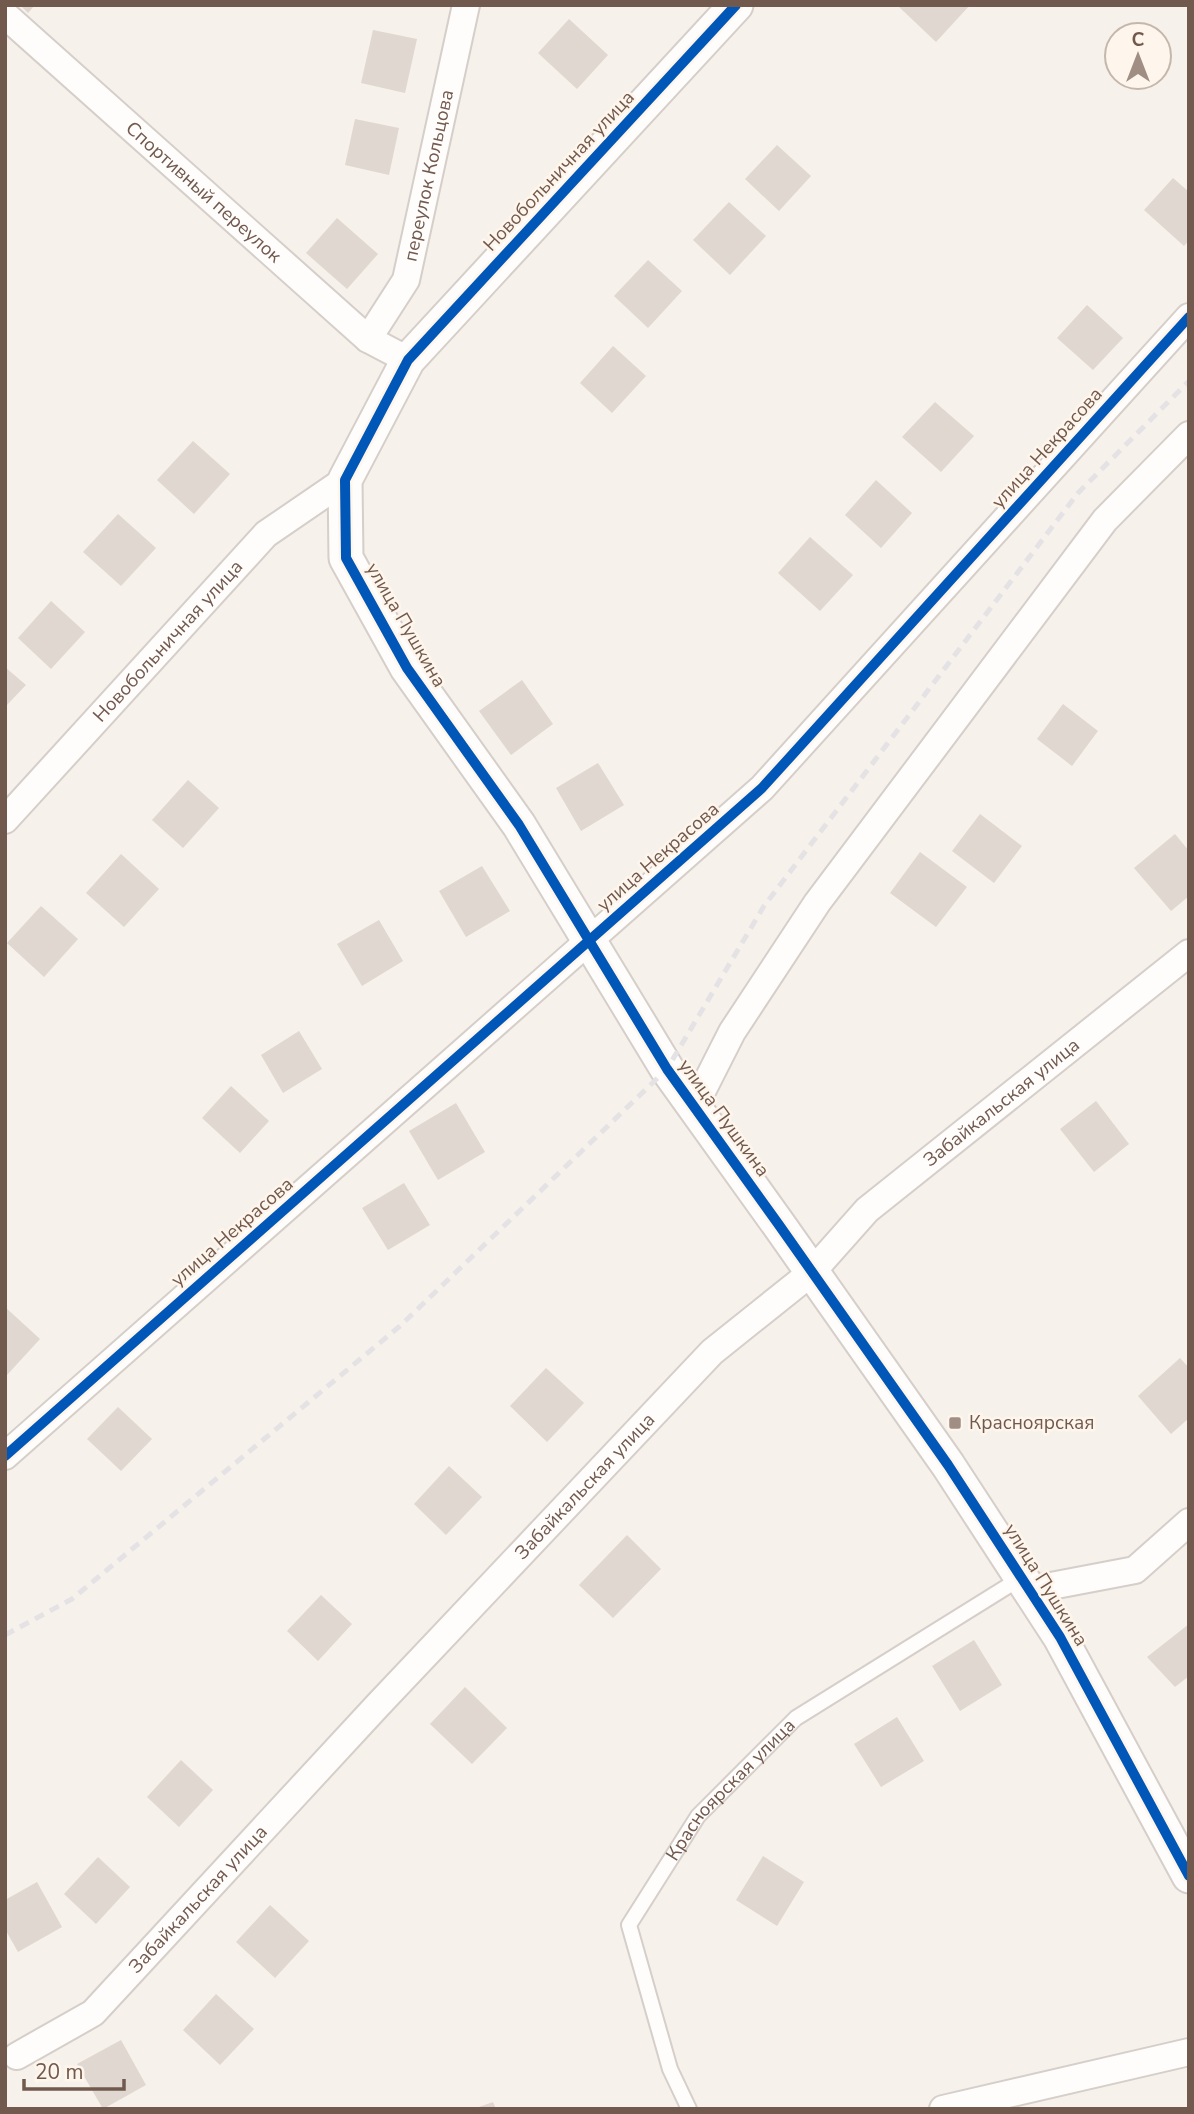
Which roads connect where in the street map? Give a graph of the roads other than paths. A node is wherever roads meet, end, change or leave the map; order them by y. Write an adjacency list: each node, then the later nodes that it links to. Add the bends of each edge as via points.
1 (466, 5): 5 (street, переулок Кольцова, via 406,280)
2 (736, 5): 6 (street, Новобольничная улица)
3 (5, 15): 5 (street, Спортивный переулок)
4 (1189, 317): 10 (street, улица Некрасова, via 762,788)
5 (368, 339): 6 (street, Спортивный переулок)
6 (408, 360): 8 (street, улица Пушкина)
7 (1189, 436): 12 (street, via 1105,520 817,902 732,1032)
8 (345, 480): 9 (street, Новобольничная улица, via 265,534); 10 (street, улица Пушкина, via 346,558 407,668 519,825)
9 (5, 820)
10 (589, 941): 12 (street, улица Пушкина); 14 (street, улица Некрасова)
11 (1189, 953): 13 (street, Забайкальская улица, via 867,1210)
12 (694, 1107): 13 (street, улица Пушкина)
13 (812, 1272): 16 (street, улица Пушкина); 19 (street, Забайкальская улица, via 712,1352 93,2012)
14 (5, 1456)
15 (1189, 1522): 16 (street, Красноярская улица, via 1135,1570)
16 (1026, 1584): 17 (street, улица Пушкина, via 1060,1637); 20 (lane, Красноярская улица, via 796,1718 698,1816 629,1925 670,2069)
17 (1189, 1875)
18 (1189, 2052): 21 (street)
19 (11, 2054)
20 (689, 2109)
21 (943, 2109)

